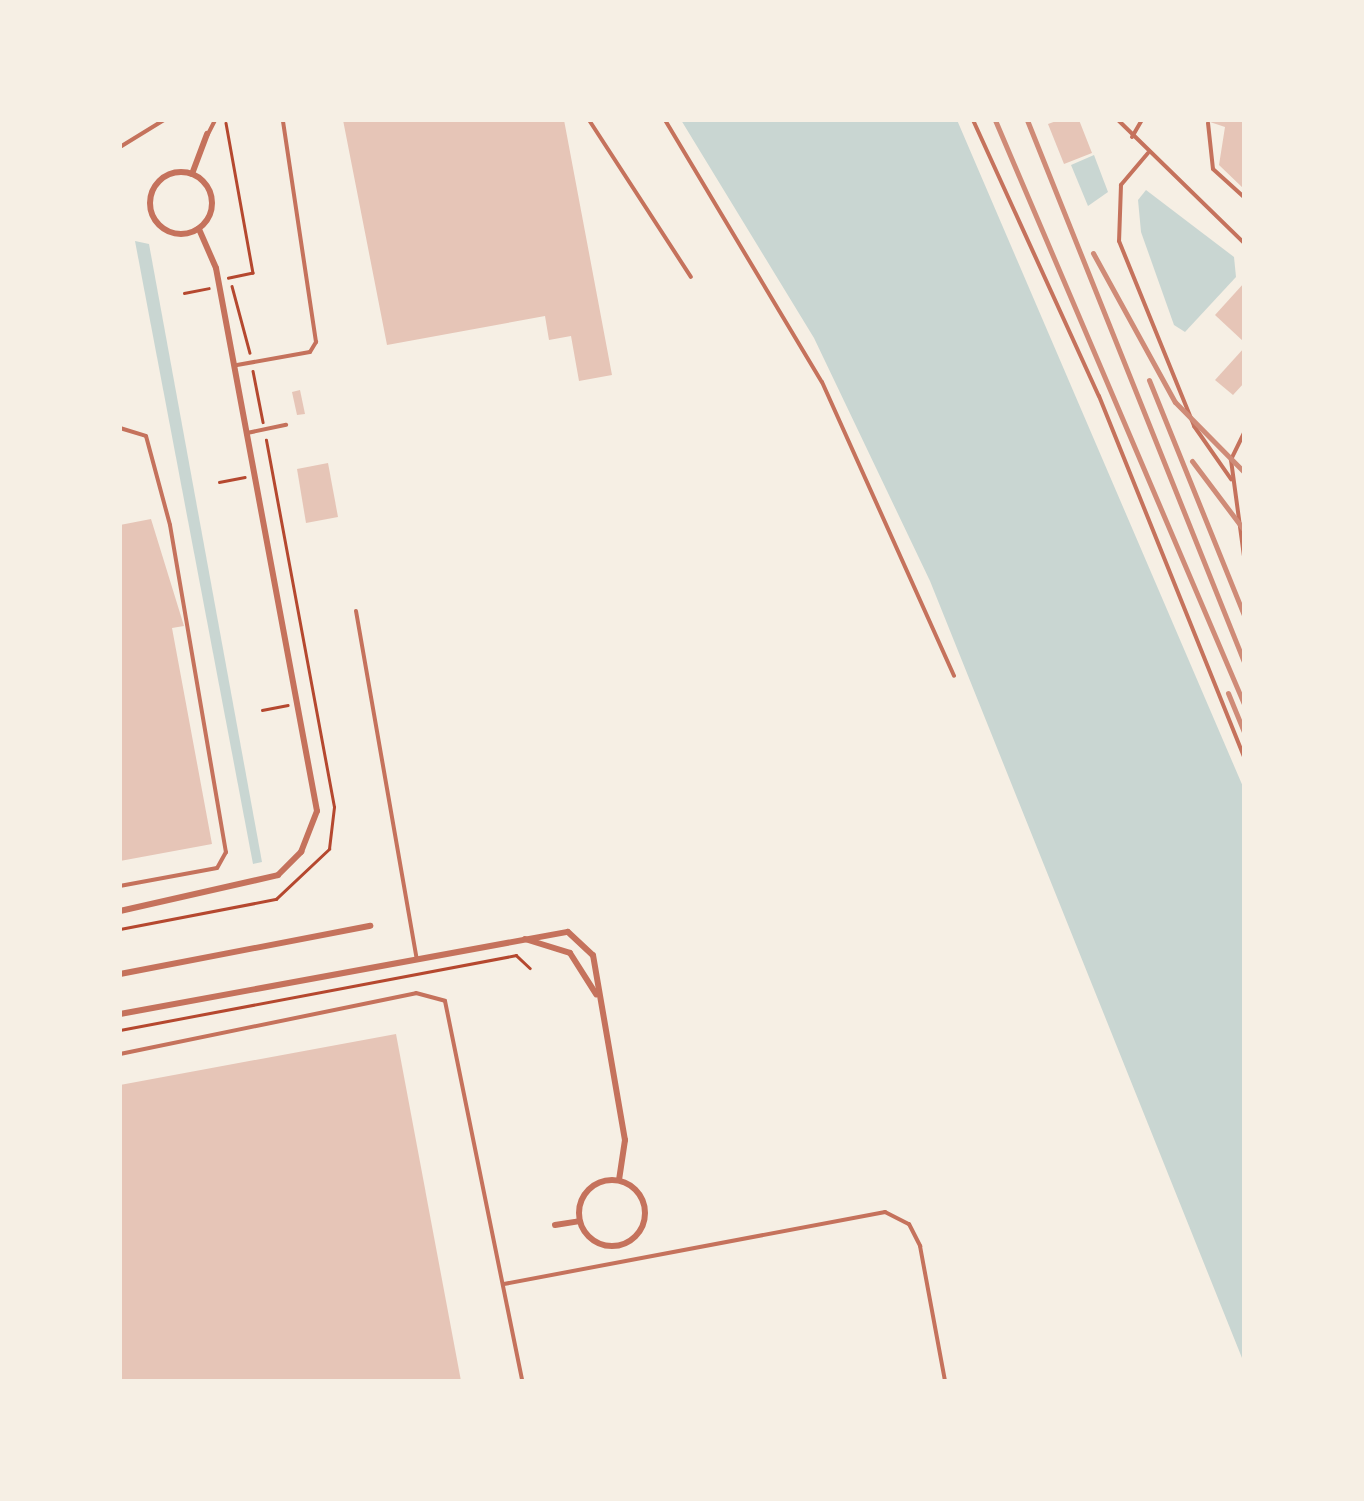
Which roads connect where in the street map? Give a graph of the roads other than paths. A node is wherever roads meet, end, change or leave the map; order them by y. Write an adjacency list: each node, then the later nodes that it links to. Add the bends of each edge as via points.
1 (164, 120): 12 (lane)
2 (215, 120): 10 (lane)
3 (283, 120): 19 (lane, via 316,342 310,352)
4 (589, 120): 18 (lane)
5 (665, 120): 27 (lane, via 822,382)
6 (973, 120): 28 (lane, via 1098,396)
7 (1118, 120): 11 (lane)
8 (1142, 120): 11 (lane)
9 (1208, 123): 15 (lane, via 1213,169)
10 (208, 134): 14 (street)
11 (1132, 137): 13 (lane)
12 (120, 148)
13 (1148, 153): 17 (lane); 24 (lane, via 1121,185 1119,240 1194,426)
14 (192, 174): 16 (street, via 212,200); 16 (street, via 166,176 150,207 173,233)
15 (1244, 198)
16 (199, 228): 19 (street, via 222,282)
17 (1244, 243)
18 (690, 277)
19 (234, 366): 22 (street)
20 (286, 425): 22 (lane)
21 (120, 428): 29 (lane, via 146,436 170,526 226,852 217,868)
22 (247, 433): 30 (street, via 315,822 278,875)
23 (1244, 433): 24 (lane)
24 (1231, 479): 25 (lane)
25 (1244, 556)
26 (356, 611): 33 (lane)
27 (954, 676)
28 (1244, 756)
29 (120, 886)
30 (120, 911)
31 (370, 926): 34 (street)
32 (519, 938): 33 (street); 35 (street, via 570,952); 35 (street, via 553,930 582,940)
33 (417, 959): 36 (street)
34 (120, 974)
35 (600, 1003): 38 (street, via 625,1140)
36 (120, 1014)
37 (120, 1054): 41 (lane, via 416,994 446,1001)
38 (619, 1180): 39 (street, via 590,1189); 39 (street, via 644,1204 634,1238 600,1244)
39 (580, 1221): 40 (street)
40 (555, 1225)
41 (504, 1284): 42 (lane); 43 (lane, via 885,1212 909,1224 920,1246)
42 (522, 1381)
43 (945, 1381)

